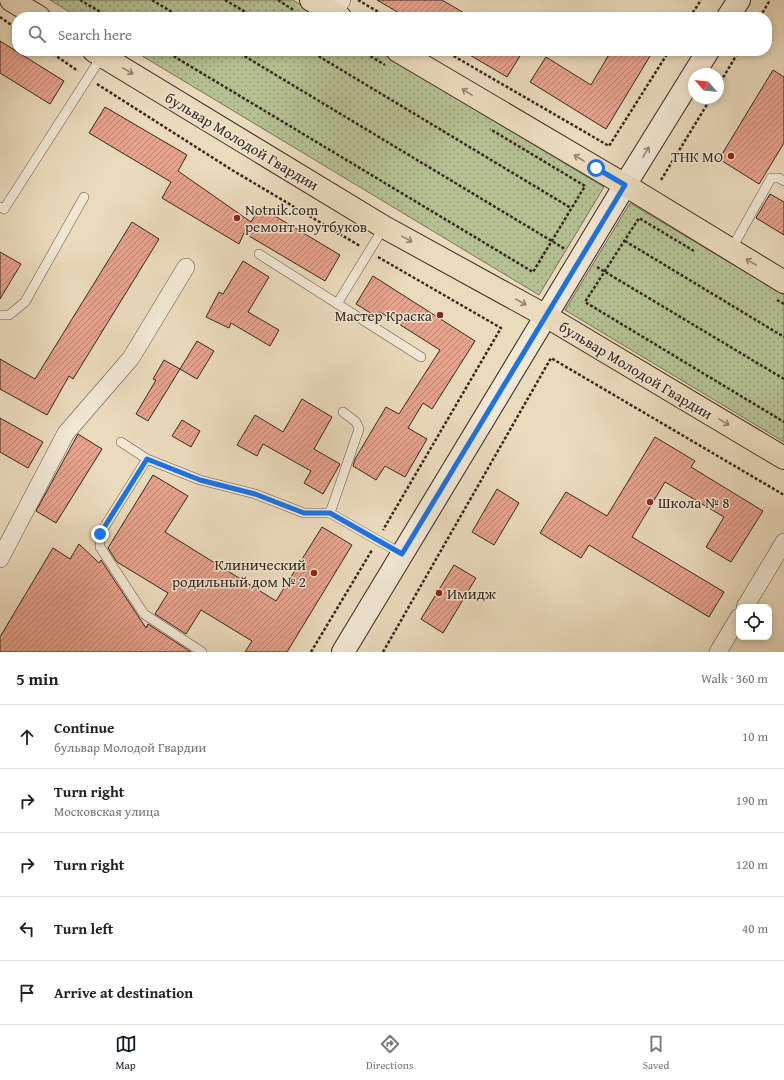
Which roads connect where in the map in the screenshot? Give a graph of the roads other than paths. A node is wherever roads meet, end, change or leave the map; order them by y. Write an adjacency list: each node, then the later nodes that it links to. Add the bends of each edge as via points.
1 (11, 0): 5 (main road)
2 (739, 0): 6 (main road)
3 (306, 7): 4 (main road)
4 (339, 10)
5 (30, 12)
6 (731, 12)
7 (97, 56): 14 (lane, via 88,78 4,209)
8 (103, 56): 15 (main road, бульвар Молодой Гвардии, one-way to 15)
9 (406, 56): 12 (main road, one-way to 9)
10 (705, 56): 12 (main road, one-way to 10)
11 (784, 181): 16 (lane, via 771,178)
12 (625, 185): 16 (main road); 22 (main road)
13 (84, 197): 21 (lane, via 25,302 9,315)
14 (0, 207)
15 (384, 227): 20 (lane); 22 (main road, бульвар Молодой Гвардии, one-way to 22)
16 (731, 250): 19 (main road, one-way to 16)
17 (259, 254): 20 (lane)
18 (186, 267): 30 (street, via 131,358 66,433)
19 (784, 282)
20 (337, 304): 23 (lane)
21 (0, 315)
22 (546, 316): 26 (main road, бульвар Молодой Гвардии, one-way to 26); 31 (main road)
23 (421, 357)
24 (343, 412): 28 (lane, via 356,422 359,429)
25 (121, 442): 27 (lane)
26 (784, 458)
27 (147, 459): 28 (lane, via 200,480 255,494 304,513); 34 (lane, via 100,534 100,547 144,614)
28 (330, 513): 31 (lane)
29 (784, 542): 32 (street)
30 (1, 554)
31 (402, 554): 35 (main road)
32 (747, 604)
33 (736, 622): 36 (street)
34 (197, 651)
35 (343, 652)
36 (718, 652)

